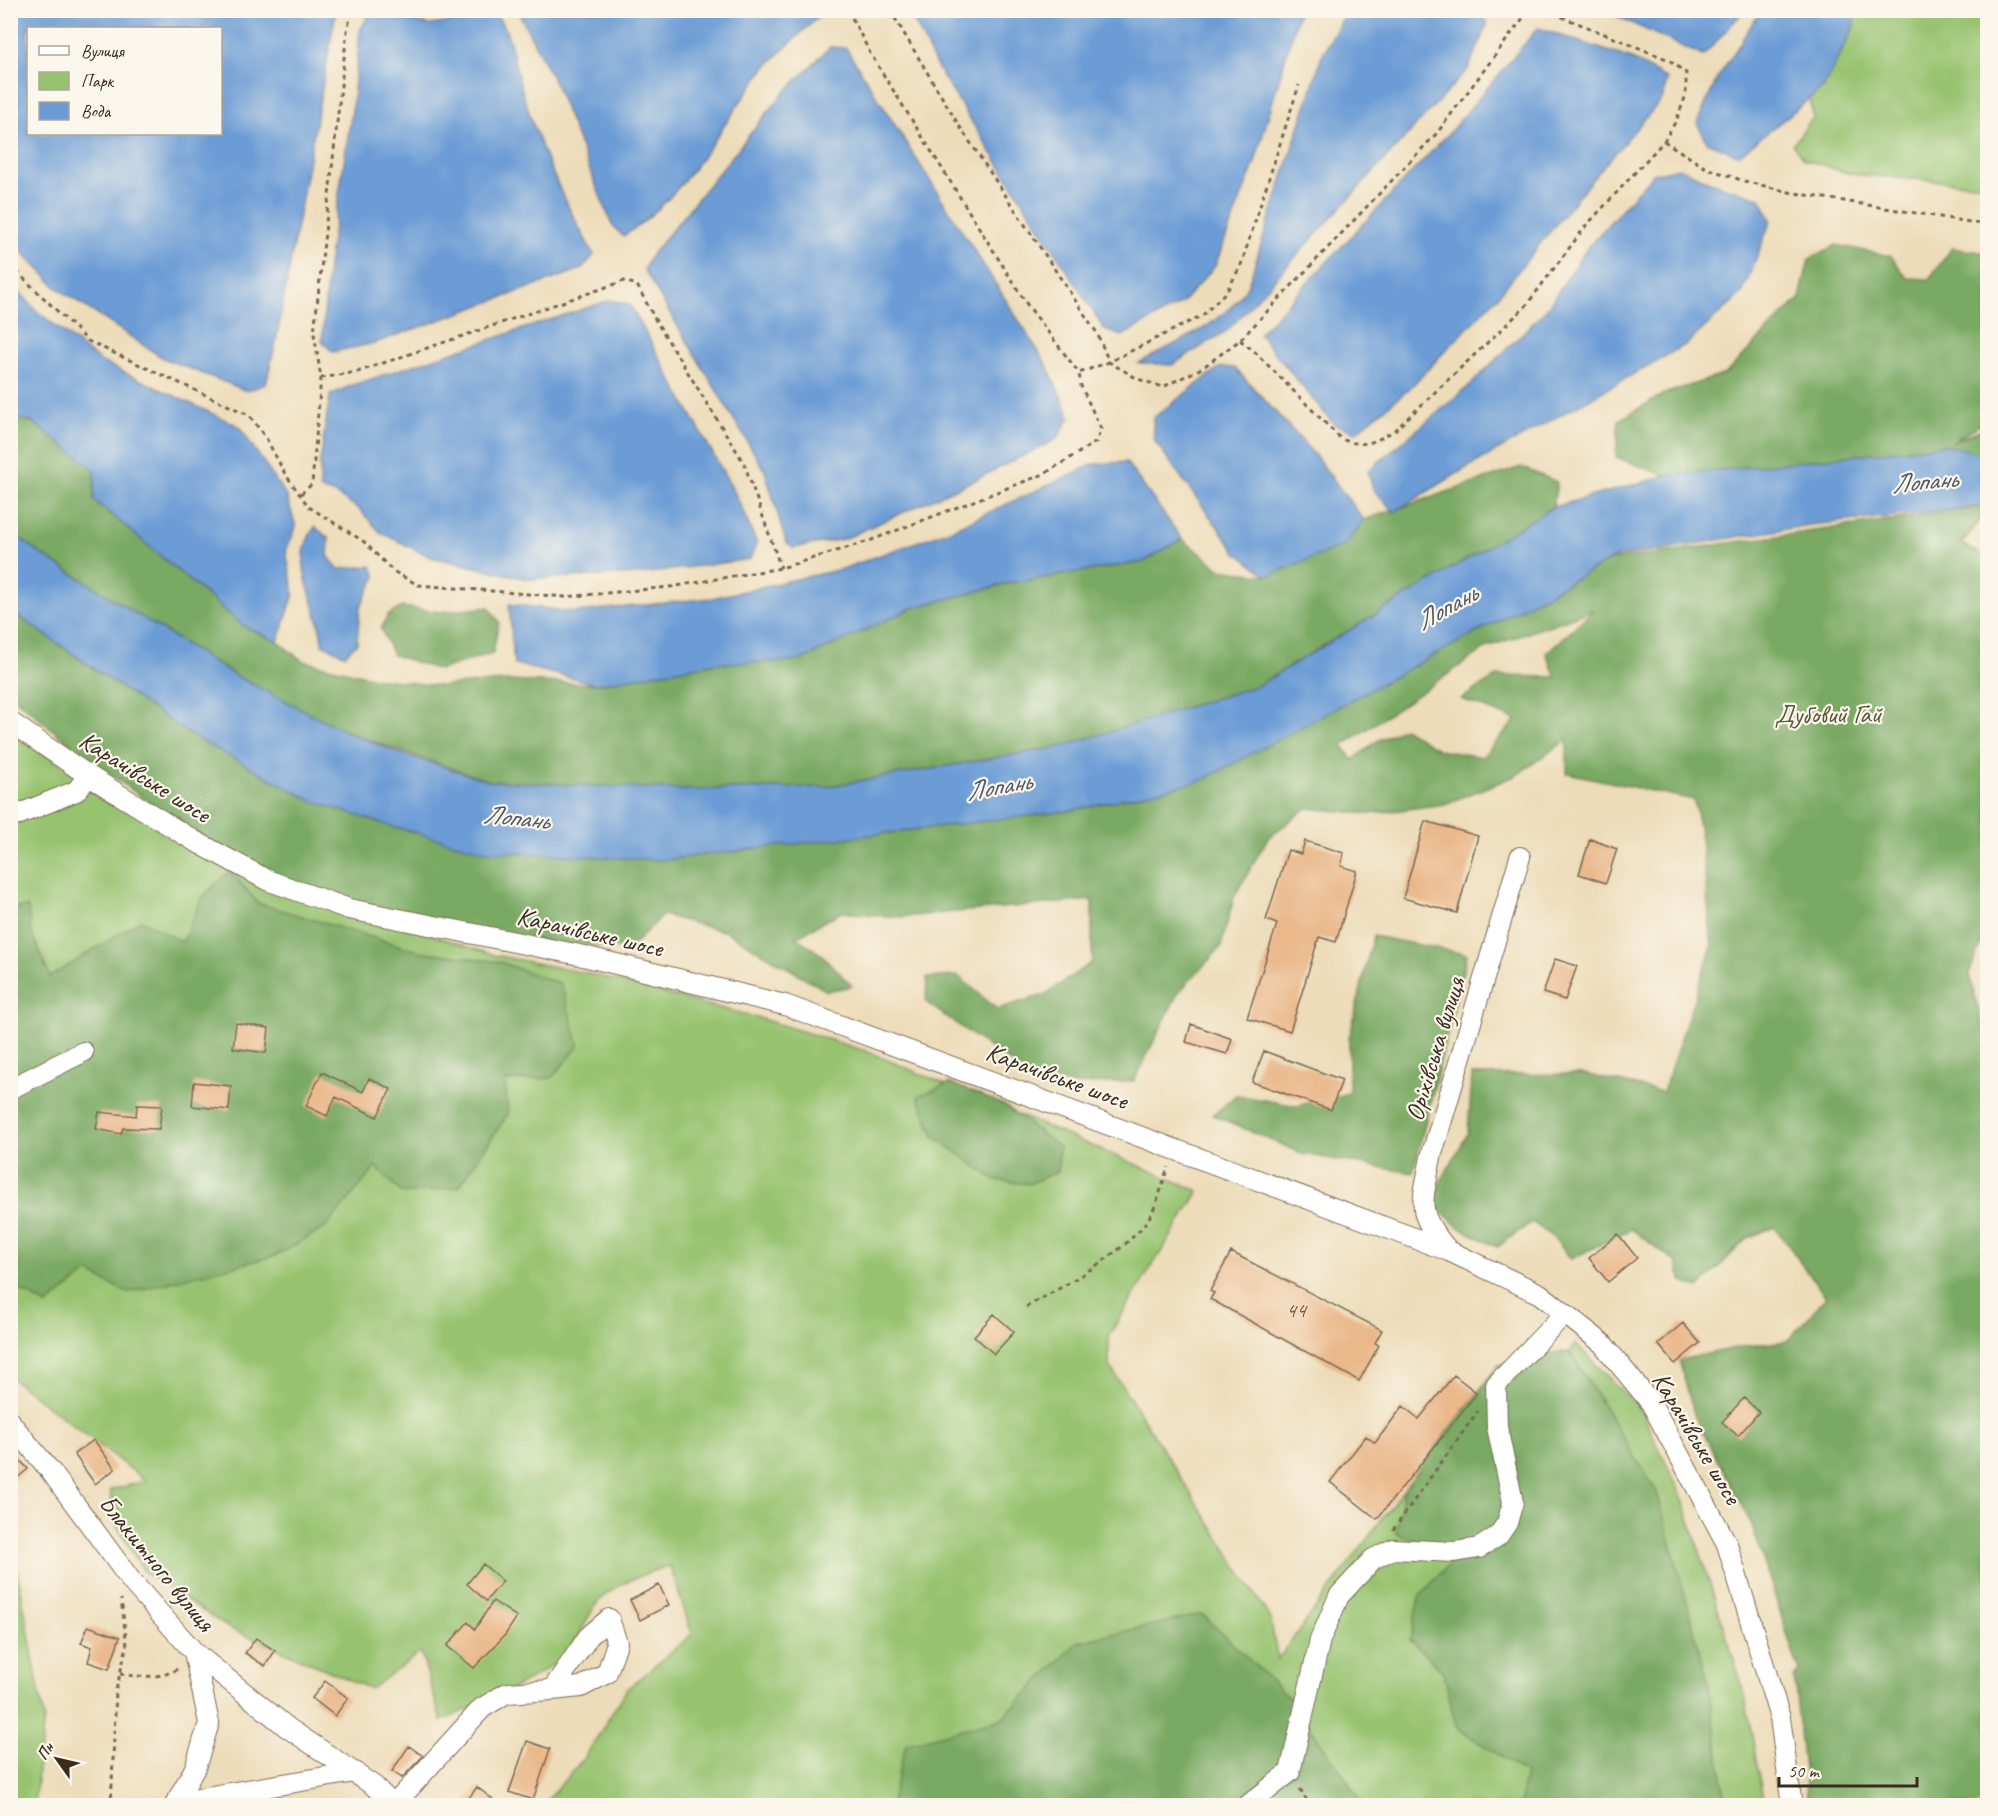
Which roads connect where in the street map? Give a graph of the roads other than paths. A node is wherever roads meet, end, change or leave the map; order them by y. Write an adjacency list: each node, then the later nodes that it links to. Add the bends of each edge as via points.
1 (10, 722): 2 (street, Карачівське шосе)
2 (89, 776): 3 (street, via 76,791); 7 (street, Карачівське шосе, via 267,880 349,909 575,954 785,1005)
3 (10, 818)
4 (1520, 858): 7 (street, Оріхівська вулиця, via 1431,1156 1423,1207 1428,1228)
5 (82, 1052): 6 (street)
6 (10, 1089)
7 (1449, 1251): 8 (street, Карачівське шосе, via 1540,1294)
8 (1564, 1314): 15 (street, via 1496,1385 1497,1427 1513,1502 1507,1523 1498,1536 1479,1548 1454,1552 1393,1549 1373,1558 1339,1596 1320,1640 1290,1772); 16 (street, Карачівське шосе, via 1602,1343 1651,1403 1727,1544 1780,1718)
9 (10, 1422): 10 (street, Блакитного вулиця, via 132,1582)
10 (194, 1652): 12 (street, Блакитного вулиця, via 288,1728); 13 (street, via 209,1723 195,1768)
11 (552, 1690): 14 (street, via 507,1693 482,1708)
12 (355, 1772): 13 (street); 14 (street, Блакитного вулиця)
13 (175, 1804)
14 (394, 1805)
15 (1247, 1806)
16 (1792, 1806)

